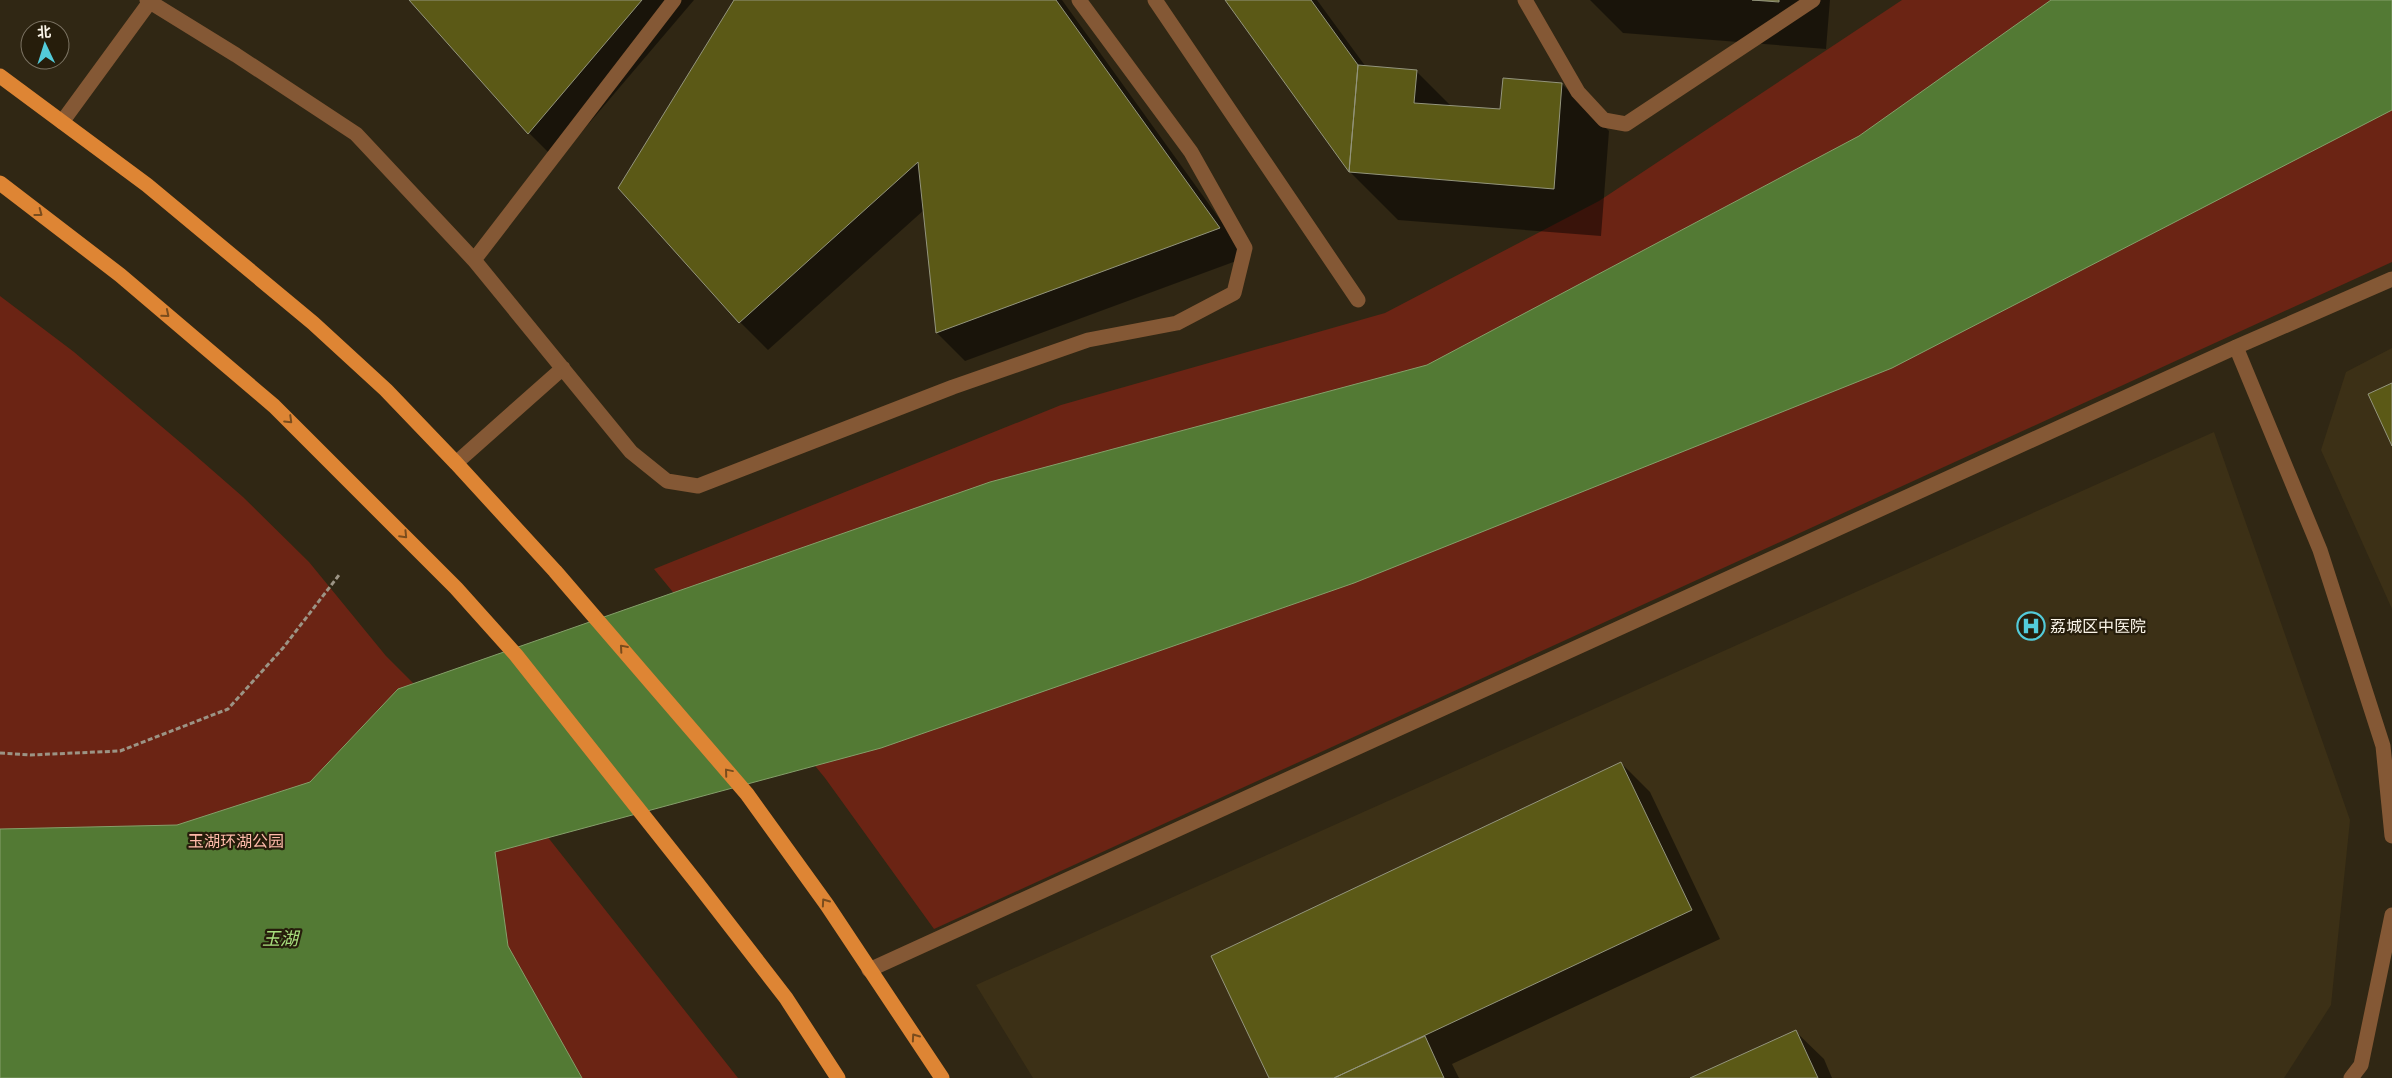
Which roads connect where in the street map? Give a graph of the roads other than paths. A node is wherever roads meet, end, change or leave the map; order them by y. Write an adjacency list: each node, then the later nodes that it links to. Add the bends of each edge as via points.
1 (674, 0): 10 (street)
2 (1079, 0): 14 (street, via 1191,152 1245,248 1234,293 1177,323 1088,340 698,486 667,481 631,452)
3 (1155, 0): 12 (street)
4 (1525, 0): 5 (street, via 1578,92 1604,120 1626,124)
5 (1812, 0)
6 (148, 2): 8 (street); 10 (street, via 236,54 356,134)
7 (0, 76): 8 (main road)
8 (62, 122): 15 (main road, via 147,185 313,323 386,390)
9 (0, 183): 19 (main road, one-way to 19, via 120,275 274,406 456,588 516,655 745,944 786,998)
10 (474, 260): 14 (street)
11 (2392, 280): 13 (street)
12 (1358, 300)
13 (2236, 347): 16 (street, via 2320,550 2383,746); 18 (street)
14 (563, 368): 15 (street)
15 (456, 463): 18 (main road, one-way to 15, via 827,905 747,794 556,571)
16 (2392, 836)
17 (2392, 915): 21 (street, via 2360,1065)
18 (869, 970): 20 (main road, one-way to 18)
19 (838, 1078)
20 (942, 1078)
21 (2351, 1078)

